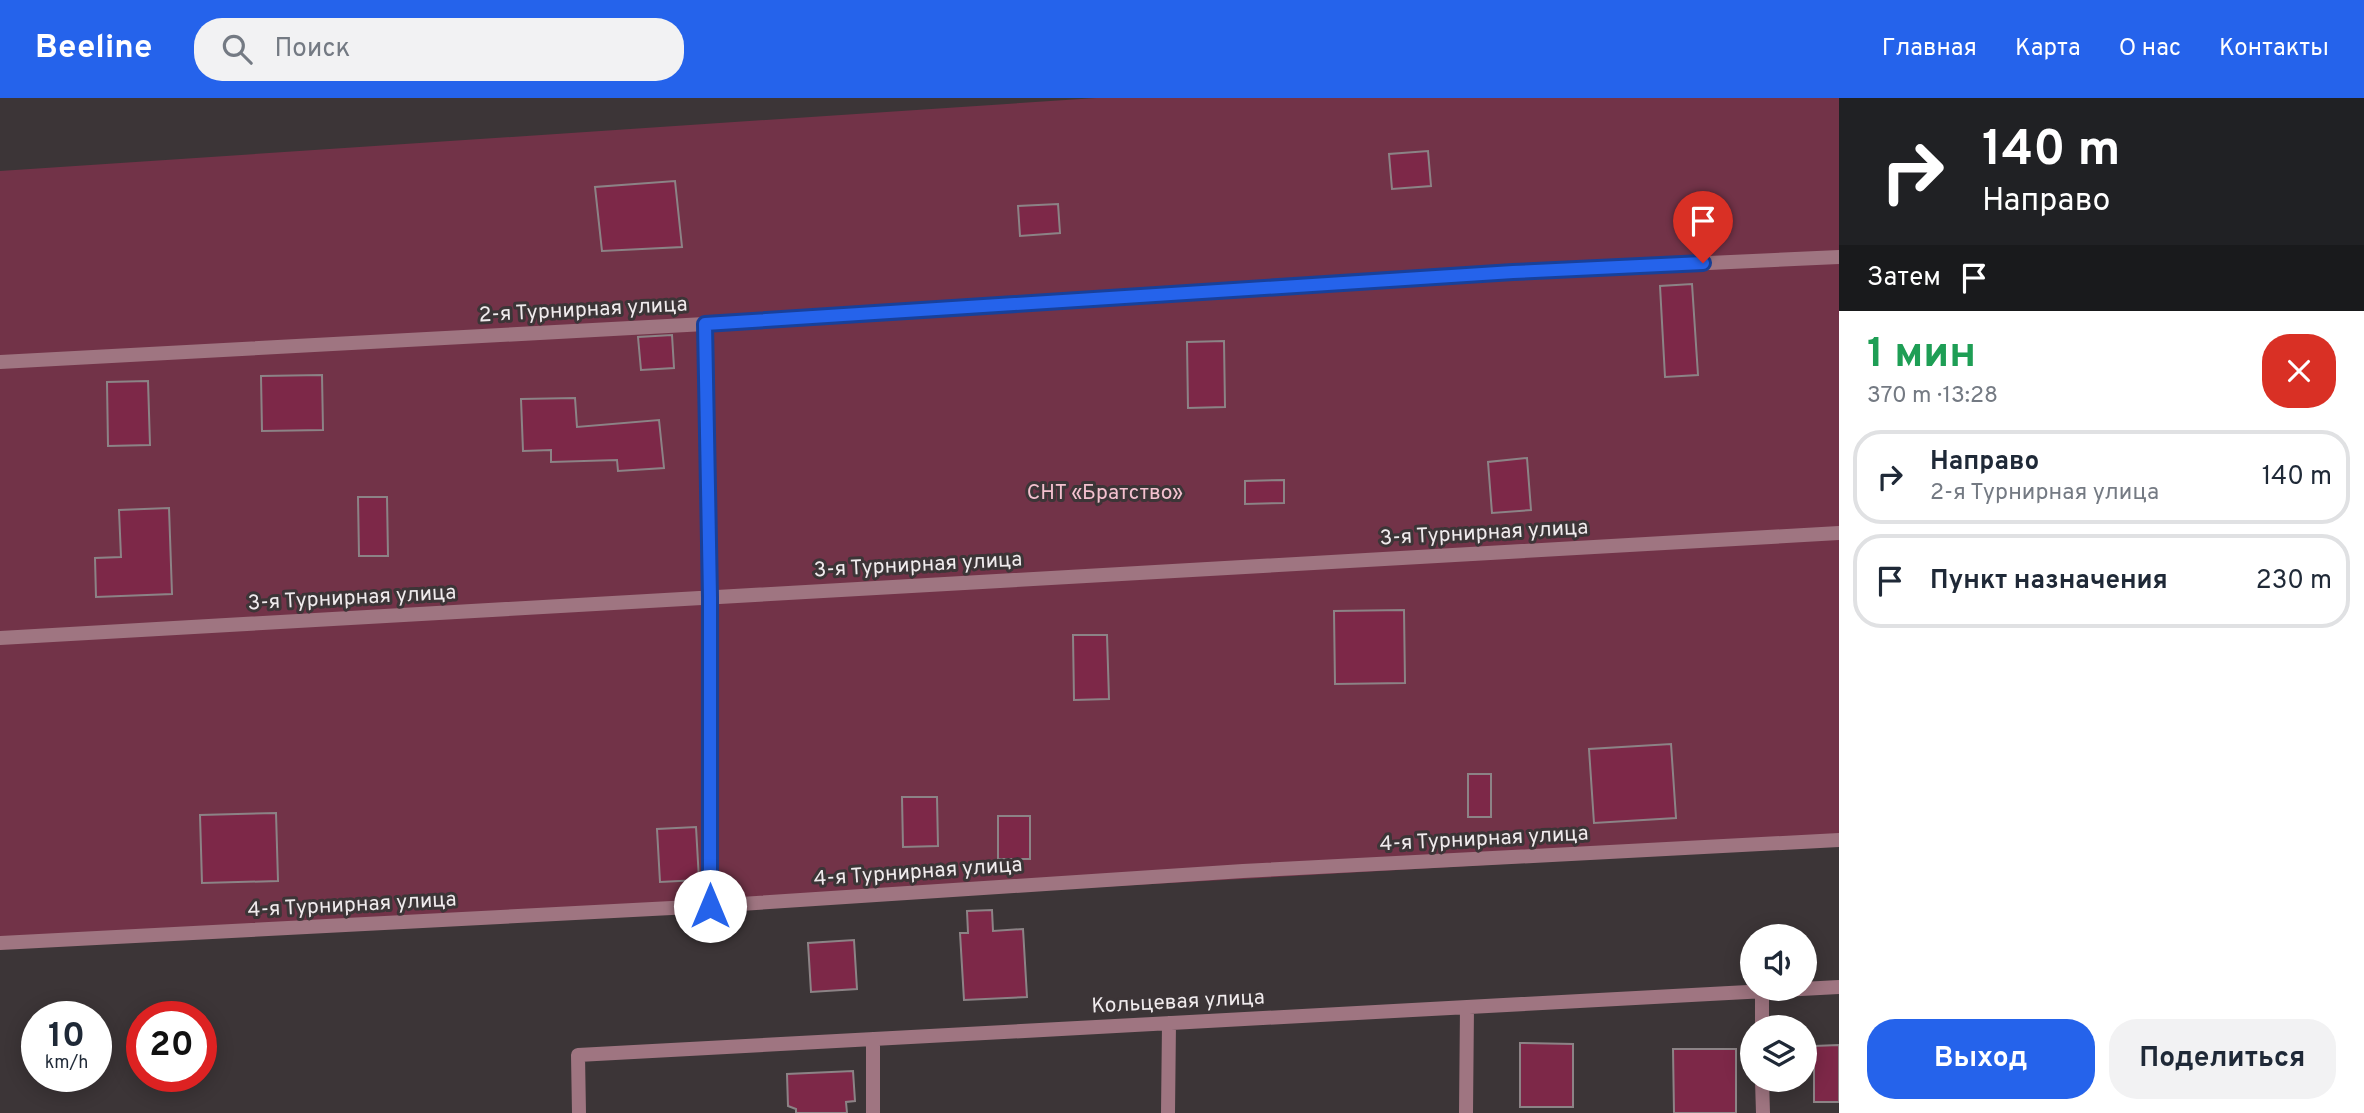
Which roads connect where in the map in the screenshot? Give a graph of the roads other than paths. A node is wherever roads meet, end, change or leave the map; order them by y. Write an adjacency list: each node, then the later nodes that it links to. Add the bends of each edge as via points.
1 (1839, 257): 2 (street, 2-я Турнирная улица, via 1513,272)
2 (705, 324): 3 (street, 2-я Турнирная улица); 5 (street)
3 (0, 362)
4 (1839, 533): 5 (street, 3-я Турнирная улица)
5 (710, 597): 6 (street, 3-я Турнирная улица); 8 (street)
6 (0, 639)
7 (1839, 840): 8 (street, 4-я Турнирная улица, via 1243,871)
8 (710, 906): 9 (street, 4-я Турнирная улица)
9 (0, 943)
10 (1839, 987): 11 (street, Кольцевая улица)
11 (1817, 988)
12 (1740, 992): 13 (street, Кольцевая улица)
13 (1467, 1007): 14 (street, Кольцевая улица); 20 (street)
14 (1169, 1023): 15 (street, Кольцевая улица); 19 (street)
15 (873, 1039): 17 (street, Кольцевая улица, via 578,1055); 18 (street)
16 (1762, 1092): 21 (street)
17 (579, 1113)
18 (873, 1113)
19 (1168, 1113)
20 (1466, 1113)
21 (1763, 1113)

